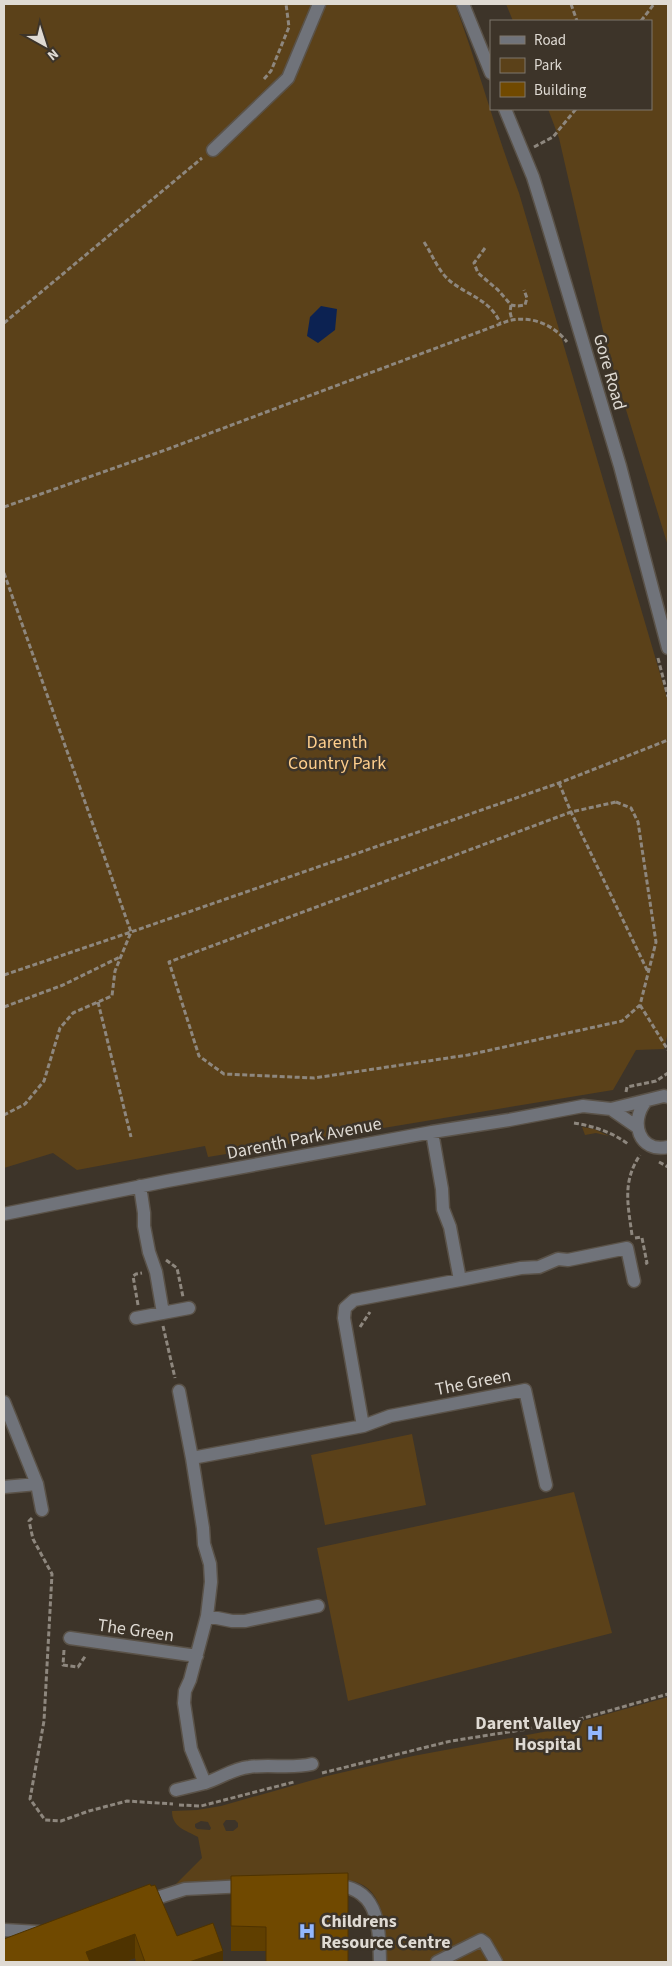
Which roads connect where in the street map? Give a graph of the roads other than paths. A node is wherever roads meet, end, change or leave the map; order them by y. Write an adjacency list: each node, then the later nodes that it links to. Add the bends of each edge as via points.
1 (319, 4): 5 (street, via 288,78)
2 (463, 4): 3 (street)
3 (490, 71)
4 (505, 110): 6 (street, Gore Road, via 546,219 620,466)
5 (212, 150)
6 (662, 650)
7 (667, 1095): 8 (street, Darenth Park Avenue)
8 (646, 1101): 9 (street, Darenth Park Avenue); 10 (street, via 636,1118)
9 (611, 1109): 10 (street, Darenth Park Avenue); 11 (street, Darenth Park Avenue, via 584,1106)
10 (637, 1127): 12 (street, Darenth Park Avenue, via 644,1141)
11 (432, 1132): 15 (street, Darenth Park Avenue); 17 (street, via 443,1206)
12 (653, 1146): 13 (street); 14 (street)
13 (668, 1147)
14 (668, 1154)
15 (140, 1186): 16 (street, Darenth Park Avenue); 20 (street, via 144,1226)
16 (4, 1214)
17 (460, 1280): 18 (street, via 522,1263 539,1267 558,1259 568,1260 627,1248); 24 (street, via 342,1304)
18 (634, 1281)
19 (189, 1308): 20 (street)
20 (163, 1313): 21 (street)
21 (136, 1318)
22 (177, 1385): 25 (street, The Green)
23 (4, 1402): 26 (street)
24 (363, 1426): 25 (street, The Green); 27 (street, The Green, via 390,1416 525,1390)
25 (192, 1458): 31 (street, The Green, via 210,1569)
26 (37, 1484): 28 (street); 29 (street)
27 (546, 1485)
28 (4, 1487)
29 (42, 1510)
30 (318, 1606): 31 (street, via 245,1621)
31 (207, 1616): 33 (street, The Green)
32 (68, 1642): 33 (street, The Green)
33 (197, 1656): 35 (street, The Green, via 184,1703 191,1749)
34 (317, 1769): 35 (street, via 265,1765 230,1771)
35 (204, 1783): 36 (street)
36 (176, 1790)
37 (316, 1885): 43 (street, via 350,1887 369,1901 377,1920)
38 (257, 1886): 39 (street, via 185,1889)
39 (129, 1907)
40 (4, 1930): 41 (street)
41 (49, 1932)
42 (445, 1961): 44 (street, via 481,1940)
43 (380, 1962)
44 (496, 1962)

